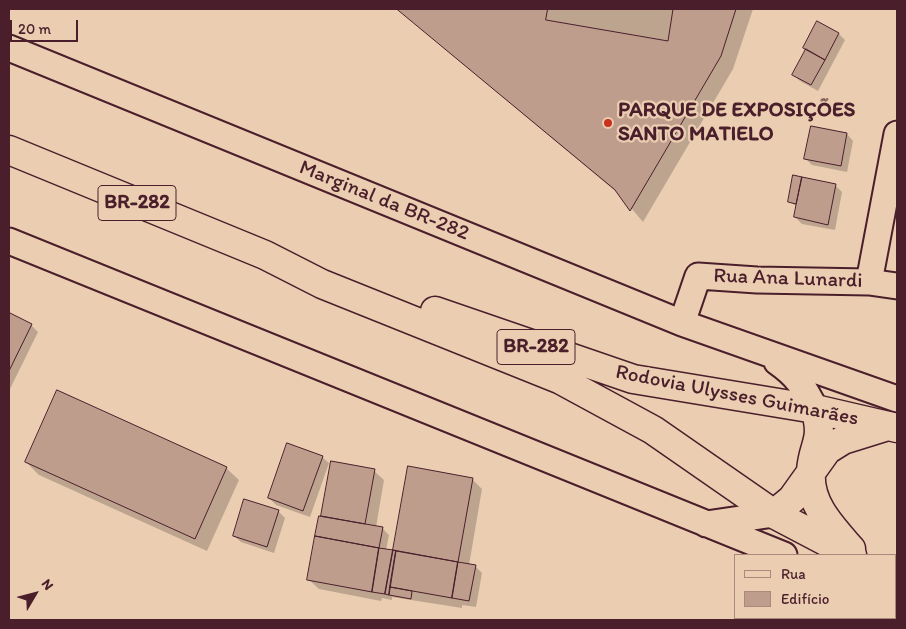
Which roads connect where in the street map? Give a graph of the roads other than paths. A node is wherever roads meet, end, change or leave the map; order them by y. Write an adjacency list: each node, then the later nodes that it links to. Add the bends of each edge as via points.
1 (9, 48): 8 (street, Marginal da BR-282)
2 (897, 134): 6 (street)
3 (9, 150): 5 (highway, Rodovia Ulysses Guimarães / BR-282)
4 (9, 241): 15 (street)
5 (265, 255): 11 (highway, Rodovia Ulysses Guimarães / BR-282, via 328,271 568,359 632,379); 14 (highway, Rodovia Ulysses Guimarães / BR-282, via 322,284 559,379 652,430)
6 (869, 282): 7 (street, Rua Ana Lunardi); 8 (street, Rua Ana Lunardi, via 698,276)
7 (897, 286)
8 (682, 323): 9 (street, Marginal da BR-282)
9 (760, 350): 10 (street, Marginal da BR-282); 11 (street, Marginal da BR-282, via 804,385)
10 (897, 399)
11 (815, 410): 12 (highway, Rodovia Ulysses Guimarães / BR-282); 13 (highway, via 819,439)
12 (895, 426): 13 (highway, via 843,440 827,450)
13 (811, 471): 14 (highway, via 792,499); 18 (highway, via 819,510)
14 (774, 514): 15 (street); 17 (highway, Rodovia Ulysses Guimarães / BR-282)
15 (704, 524): 16 (street)
16 (781, 554)
17 (850, 554)
18 (855, 554)

